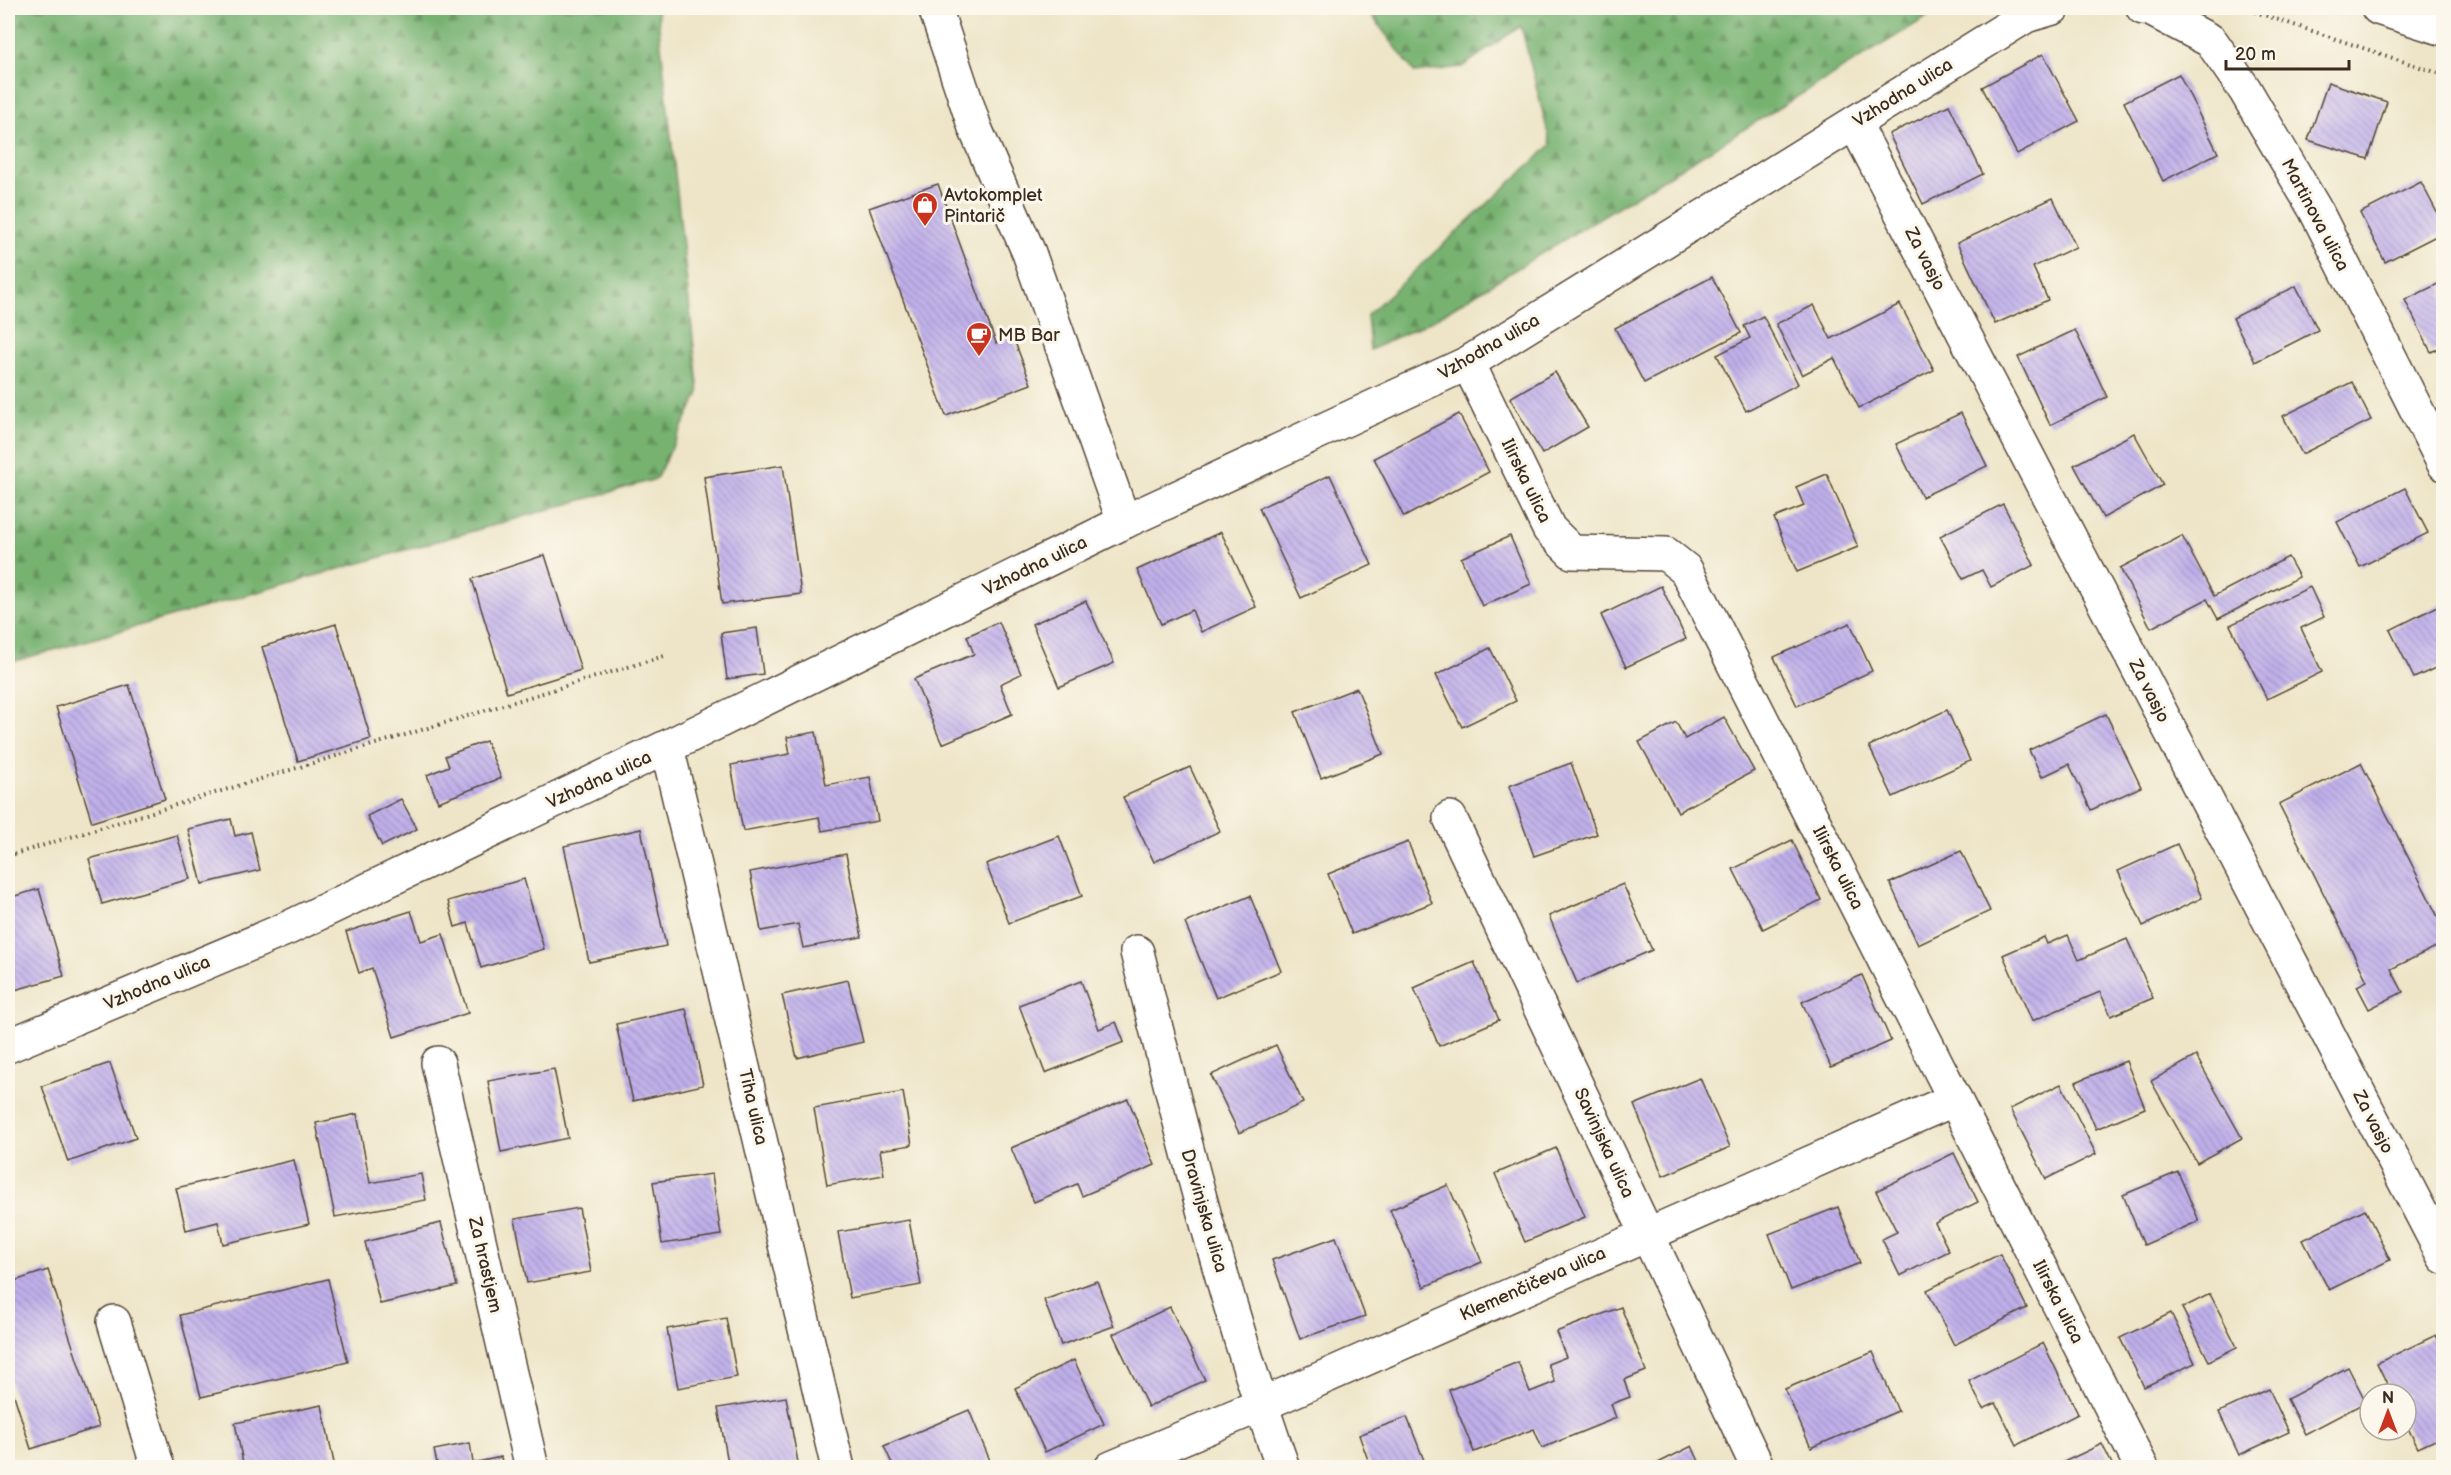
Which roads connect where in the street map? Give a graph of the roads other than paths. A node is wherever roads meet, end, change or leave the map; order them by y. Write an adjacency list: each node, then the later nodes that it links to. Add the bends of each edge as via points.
1 (935, 8): 9 (street, via 975,128 1029,254)
2 (2143, 8): 8 (street, Martinova ulica, via 2211,42 2245,90 2316,211)
3 (2378, 8): 5 (street)
4 (2039, 12): 6 (street, Vzhodna ulica)
5 (2444, 29)
6 (1855, 124): 7 (street, Vzhodna ulica); 17 (street, Za vasjo)
7 (1468, 363): 9 (street, Vzhodna ulica); 15 (street, Ilirska ulica, via 1550,529 1572,552 1666,554 1686,570)
8 (2444, 464)
9 (1124, 522): 10 (street, Vzhodna ulica)
10 (667, 747): 13 (street, Vzhodna ulica, via 288,928); 22 (street, Tiha ulica)
11 (1450, 818): 16 (street, Savinjska ulica)
12 (1137, 952): 19 (street, Dravinjska ulica, via 1190,1165)
13 (8, 1046)
14 (438, 1063): 21 (street, Za hrastjem)
15 (1955, 1099): 16 (street, Klemenčičeva ulica); 26 (street, Ilirska ulica)
16 (1647, 1234): 19 (street, Klemenčičeva ulica); 25 (street, Savinjska ulica)
17 (2444, 1257)
18 (114, 1322): 20 (street)
19 (1261, 1405): 23 (street, Klemenčičeva ulica); 24 (street, Dravinjska ulica)
20 (158, 1467)
21 (532, 1467)
22 (838, 1467)
23 (1111, 1467)
24 (1283, 1467)
25 (1758, 1467)
26 (2142, 1467)

